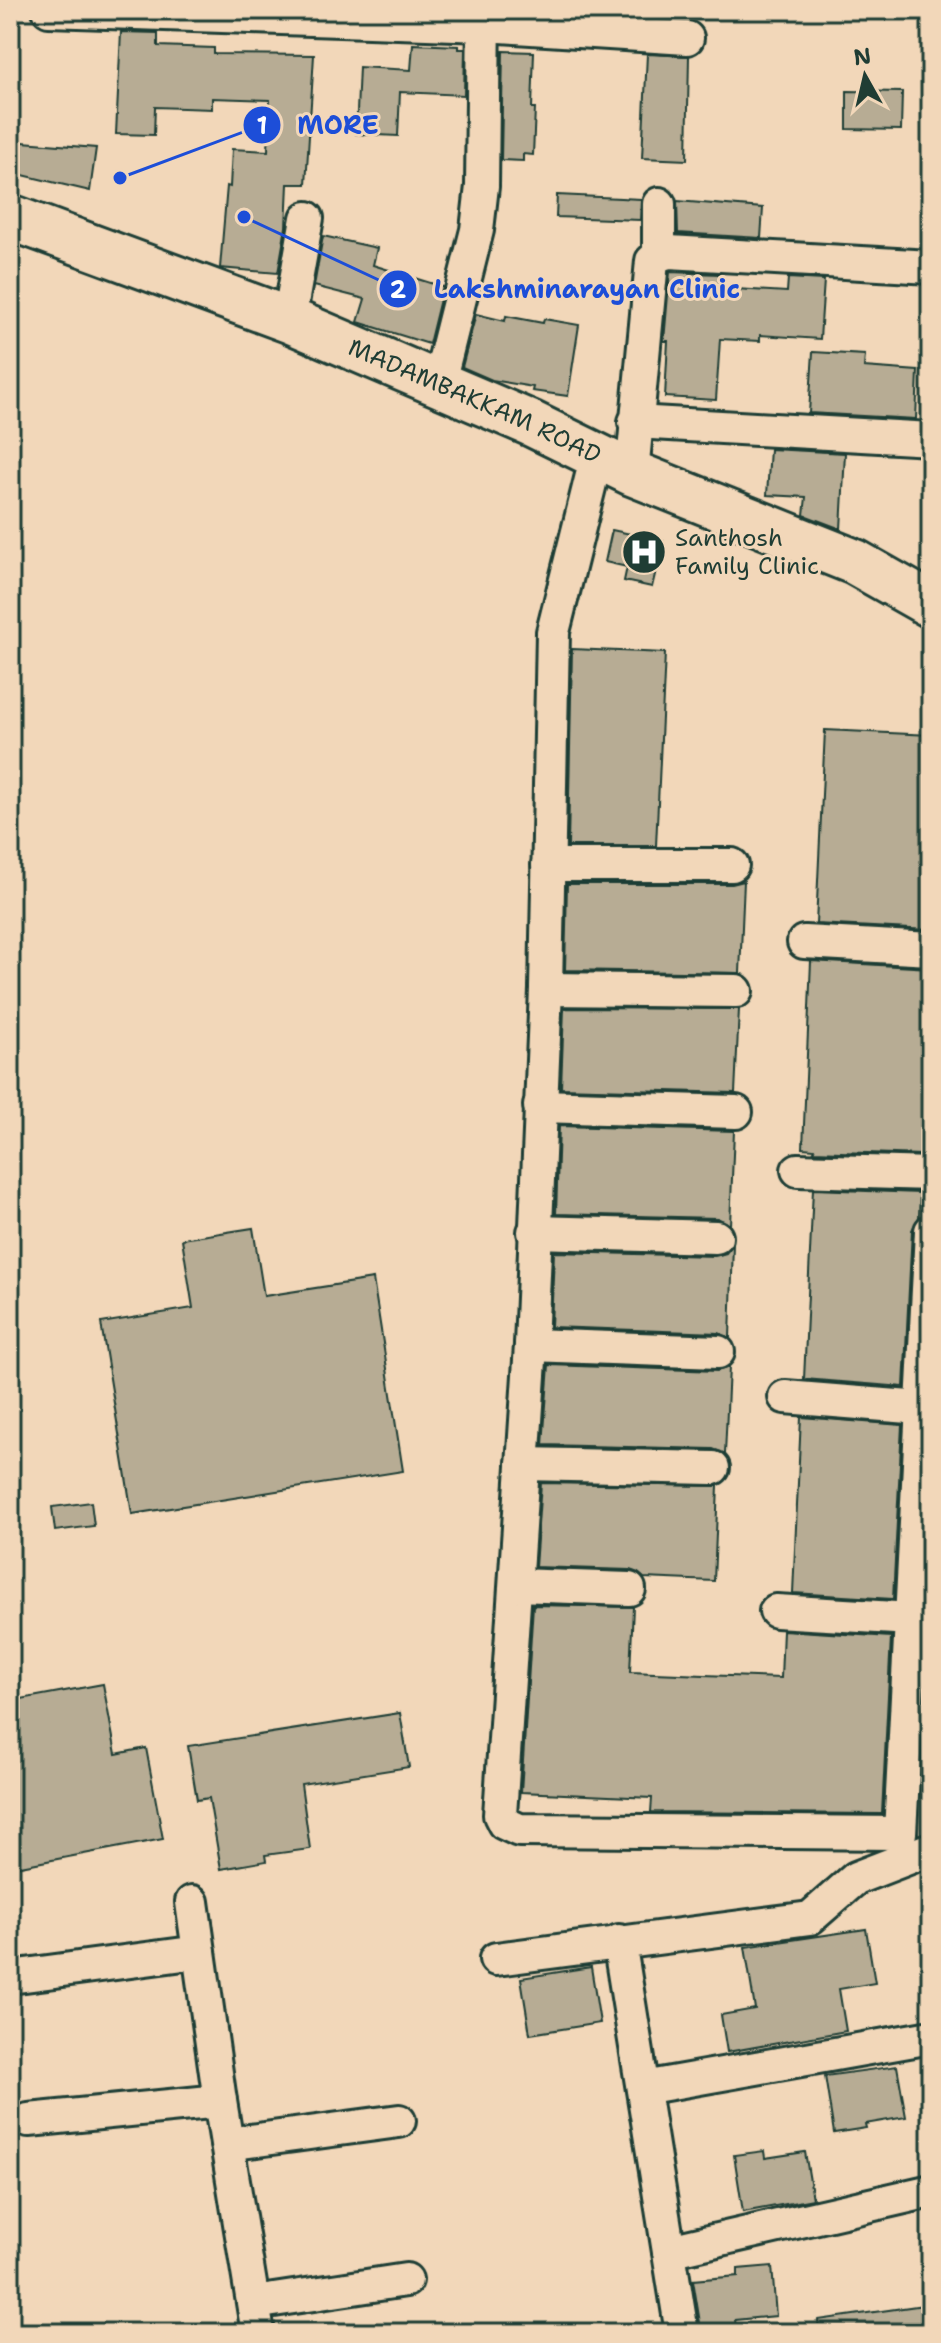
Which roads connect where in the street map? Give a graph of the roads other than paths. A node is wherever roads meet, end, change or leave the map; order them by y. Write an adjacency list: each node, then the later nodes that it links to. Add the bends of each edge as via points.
1 (49, 10): 2 (street)
2 (485, 18): 3 (street); 10 (street, via 477,230)
3 (687, 38)
4 (659, 204): 7 (street)
5 (10, 217): 9 (street, MADAMBAKKAM ROAD)
6 (307, 218): 9 (street)
7 (659, 255): 8 (street); 11 (street, via 652,261)
8 (931, 267)
9 (289, 320): 10 (street, MADAMBAKKAM ROAD)
10 (438, 386): 13 (street, MADAMBAKKAM ROAD)
11 (635, 422): 12 (street); 13 (street)
12 (931, 439)
13 (614, 464): 14 (street, MADAMBAKKAM ROAD, via 855,562); 15 (street, via 553,632)
14 (931, 605)
15 (548, 865): 16 (street); 19 (street)
16 (732, 865)
17 (804, 942): 18 (street)
18 (931, 949)
19 (546, 989): 20 (street); 21 (street)
20 (736, 991)
21 (540, 1106): 22 (street); 26 (street)
22 (736, 1112)
23 (798, 1170): 24 (street)
24 (931, 1174)
25 (931, 1231): 31 (street)
26 (534, 1232): 27 (street); 28 (street)
27 (716, 1237)
28 (531, 1345): 29 (street); 32 (street)
29 (718, 1352)
30 (785, 1397): 31 (street)
31 (922, 1408): 37 (street)
32 (523, 1464): 33 (street); 34 (street)
33 (713, 1468)
34 (516, 1585): 35 (street); 37 (street, via 500,1815 519,1830 900,1833)
35 (629, 1589)
36 (776, 1611): 37 (street)
37 (912, 1619)
38 (931, 1849): 40 (street, via 856,1878 810,1918)
39 (192, 1902): 41 (street)
40 (619, 1941): 42 (street); 45 (street)
41 (199, 1952): 43 (street); 46 (street)
42 (496, 1959)
43 (10, 1977)
44 (931, 2037): 45 (street)
45 (643, 2088): 51 (street)
46 (220, 2101): 47 (street); 49 (street)
47 (29, 2120)
48 (399, 2121): 49 (street)
49 (227, 2144): 53 (street)
50 (931, 2191): 51 (street)
51 (669, 2251): 54 (street)
52 (406, 2280): 53 (street)
53 (256, 2318)
54 (682, 2333)

